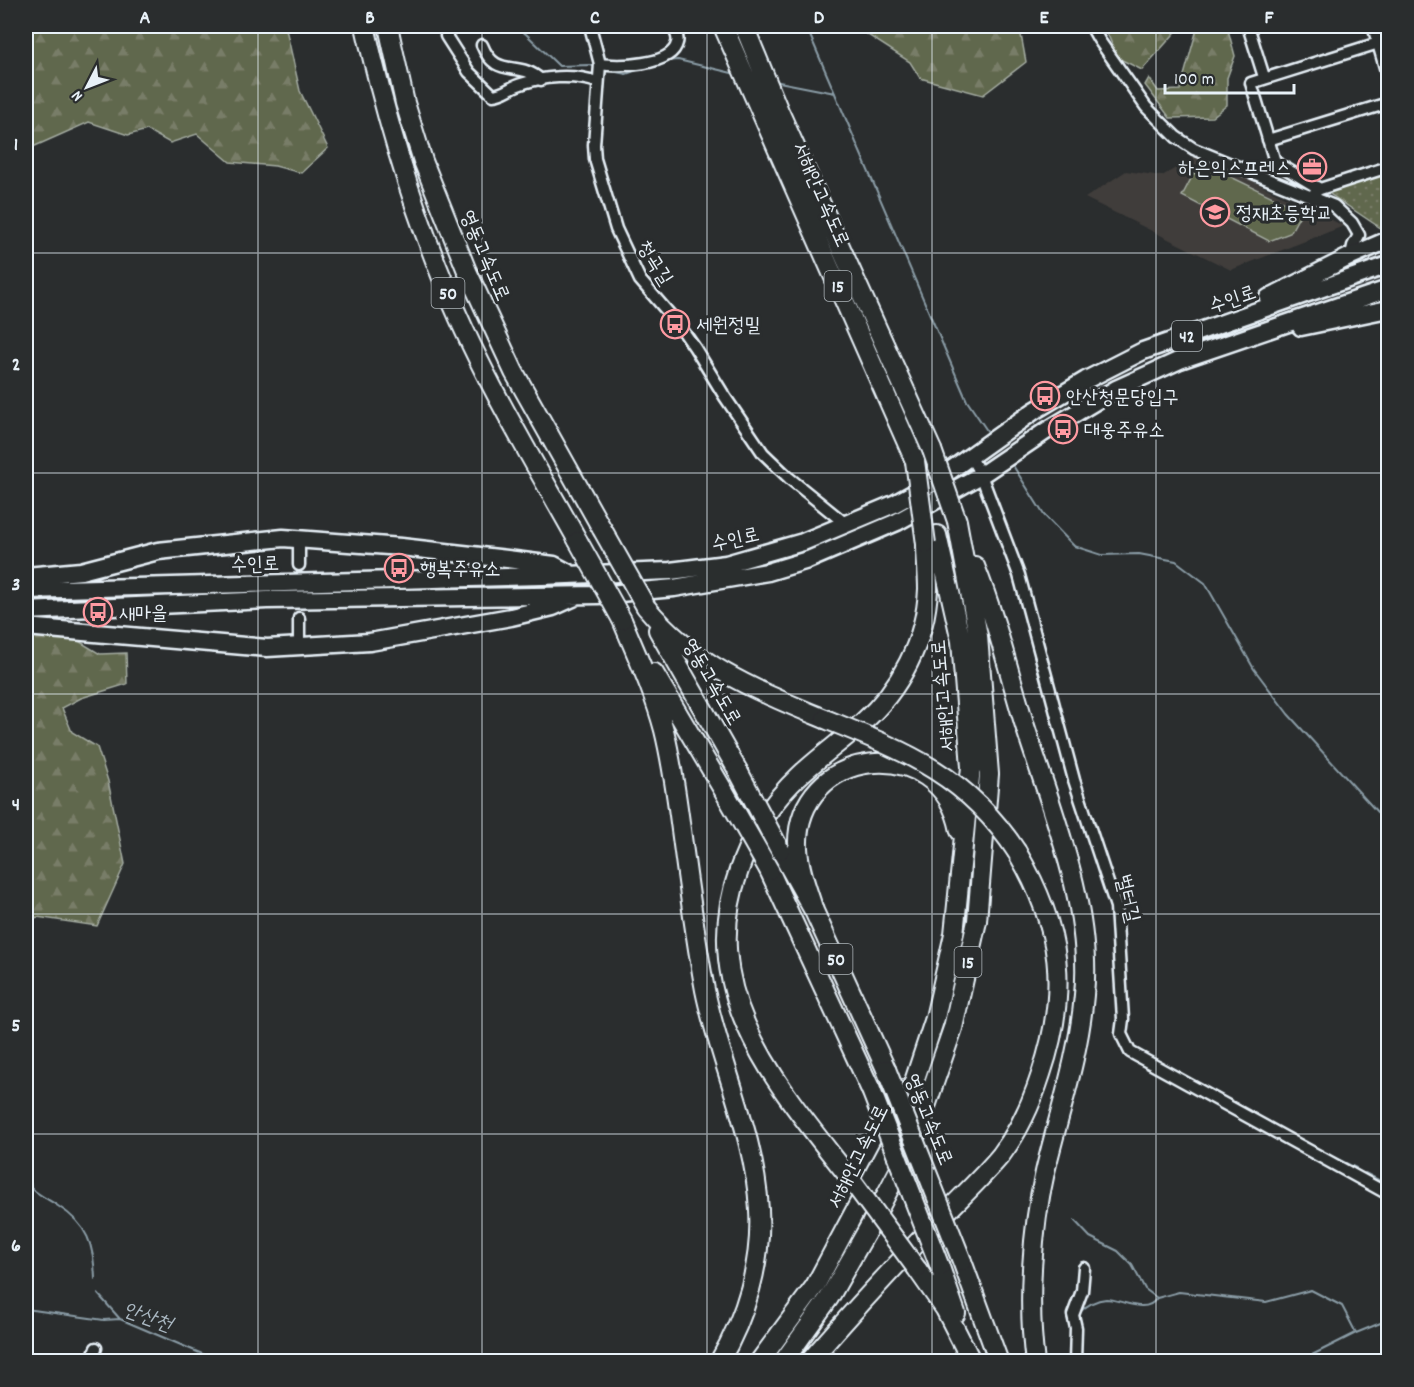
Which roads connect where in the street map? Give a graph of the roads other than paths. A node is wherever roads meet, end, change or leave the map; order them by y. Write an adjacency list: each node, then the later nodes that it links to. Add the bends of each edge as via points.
1 (365, 26): 44 (highway, 50, bridge, via 381,97 442,279 491,385)
2 (388, 26): 41 (highway, 영동고속도로 / 50, bridge, via 405,104 423,161 467,271 514,372)
3 (590, 26): 13 (street, 청곡길)
4 (672, 26): 13 (street, via 677,45 658,59 636,65)
5 (1091, 26): 22 (street, via 1146,107 1176,137 1194,149)
6 (1248, 26): 14 (street)
7 (1372, 26): 11 (street)
8 (726, 32): 35 (highway, 서해안고속도로 / 15, bridge, via 915,461)
9 (747, 33): 32 (highway, 서해안고속도로 / 15, bridge, via 932,450)
10 (446, 36): 16 (street, via 469,72 493,95)
11 (1383, 41): 14 (street); 15 (street)
12 (482, 45): 16 (street, via 488,57 502,68 523,70)
13 (600, 64): 17 (street, 청곡길)
14 (1264, 77): 19 (street, via 1251,83)
15 (1389, 78)
16 (541, 80): 17 (street, via 575,76)
17 (597, 82): 33 (street, 청곡길, via 595,159 616,229 640,280 679,325 763,453)
18 (1389, 103): 19 (street)
19 (1268, 140): 21 (street, via 1275,162)
20 (1389, 167): 21 (street)
21 (1320, 189): 22 (street)
22 (1310, 196): 24 (street, via 1334,206 1352,223 1359,235)
23 (1389, 240): 24 (main road)
24 (1351, 256): 28 (main road)
25 (1389, 265): 28 (main road, 수인로 / 42)
26 (1389, 289): 29 (main road, 수인로 / 42)
27 (1389, 309): 29 (main road)
28 (1211, 327): 30 (main road, 수인로 / 42, via 1143,351 1095,376 1034,411)
29 (1250, 336): 31 (main road, 수인로 / 42, via 1180,360 1116,389)
30 (974, 453): 31 (street, 벌터길); 33 (main road, 수인로 / 42, via 934,482)
31 (986, 471): 40 (main road, 수인로 / 42, via 897,522 808,560 768,572 674,588); 49 (street, 벌터길, via 1019,575 1074,780 1116,908 1121,1034 1130,1052)
32 (957, 521): 55 (highway, 서해안고속도로 / 15, via 978,636 989,774 977,921 953,1028 914,1141 830,1298); 59 (highway, via 978,575 1068,862 1085,960 1077,1050 1045,1174 1032,1266)
33 (847, 525): 37 (main road, 수인로 / 42, via 726,564)
34 (299, 539): 36 (street); 37 (main road, via 519,560 554,565); 38 (main road, via 158,551 81,571)
35 (931, 539): 47 (highway, 서해안고속도로 / 15, via 961,641 970,767); 57 (highway, bridge, via 925,612 903,674 873,713 801,774 771,806 748,847 733,886 727,957 747,1031 784,1091 945,1309)
36 (299, 565)
37 (572, 575): 39 (main road, 수인로 / 42)
38 (26, 576)
39 (26, 590)
40 (581, 595): 42 (main road, 수인로 / 42, via 267,600); 46 (main road, via 553,607 511,617 370,642)
41 (646, 607): 48 (highway, 영동고속도로 / 50, bridge); 56 (highway, bridge, via 672,636 721,672 759,692 899,750 947,778 983,807 1001,828 1034,882 1055,947 1059,997 1051,1043 1022,1120 1000,1155)
42 (26, 611)
43 (299, 618): 46 (street)
44 (622, 620): 53 (highway, via 664,728 706,991 747,1138 759,1210 753,1279); 57 (highway, 50, bridge, via 769,870 871,1090 940,1267)
45 (26, 627): 46 (main road, via 267,648)
46 (298, 646)
47 (962, 848): 48 (highway, via 953,807 924,774 905,765 880,761 849,767 824,785 802,817 799,858); 54 (highway, 서해안고속도로 / 15, via 954,934 935,1018 898,1130 815,1286)
48 (814, 911): 58 (highway, 영동고속도로 / 50, bridge, via 886,1069)
49 (1389, 1194)
50 (1084, 1268): 60 (street, via 1082,1291 1073,1315)
51 (96, 1348): 52 (street)
52 (91, 1362)
53 (719, 1362)
54 (759, 1362)
55 (783, 1362)
56 (809, 1362)
57 (972, 1362)
58 (999, 1362)
59 (1035, 1362)
60 (1075, 1362)

